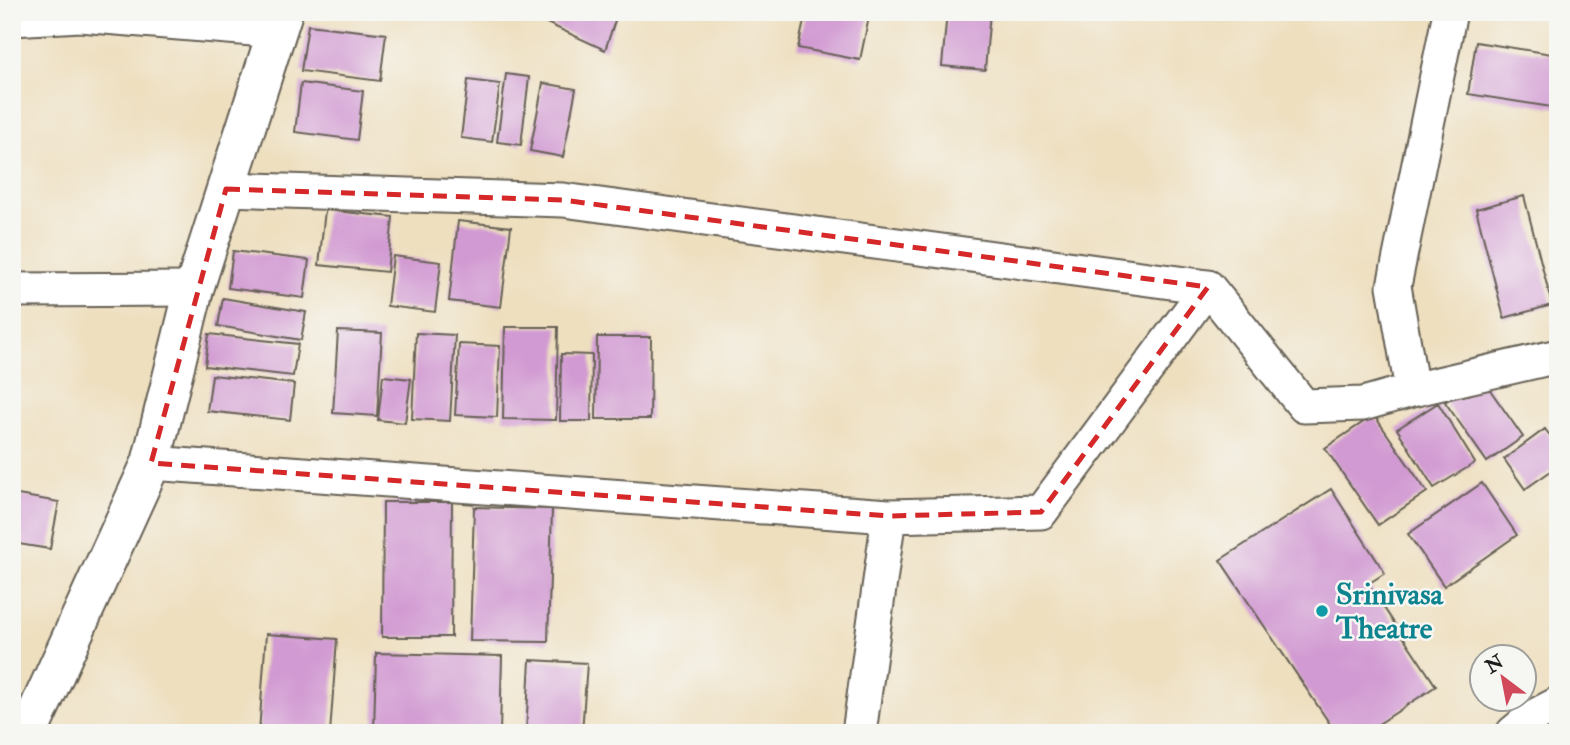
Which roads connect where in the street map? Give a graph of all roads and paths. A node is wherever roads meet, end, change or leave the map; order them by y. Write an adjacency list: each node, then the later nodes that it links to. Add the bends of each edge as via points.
1 (1450, 12): 9 (street, via 1394,286)
2 (12, 19): 3 (street, via 80,15)
3 (280, 22): 4 (street)
4 (226, 189): 5 (street, via 563,200); 6 (street)
5 (1208, 287): 9 (street, via 1304,406 1363,404); 11 (street, via 1041,512)
6 (194, 289): 7 (street); 10 (street)
7 (12, 290)
8 (1558, 356): 9 (street)
9 (1412, 390)
10 (151, 463): 11 (street); 12 (street)
11 (889, 516): 13 (street)
12 (27, 733)
13 (859, 733)

